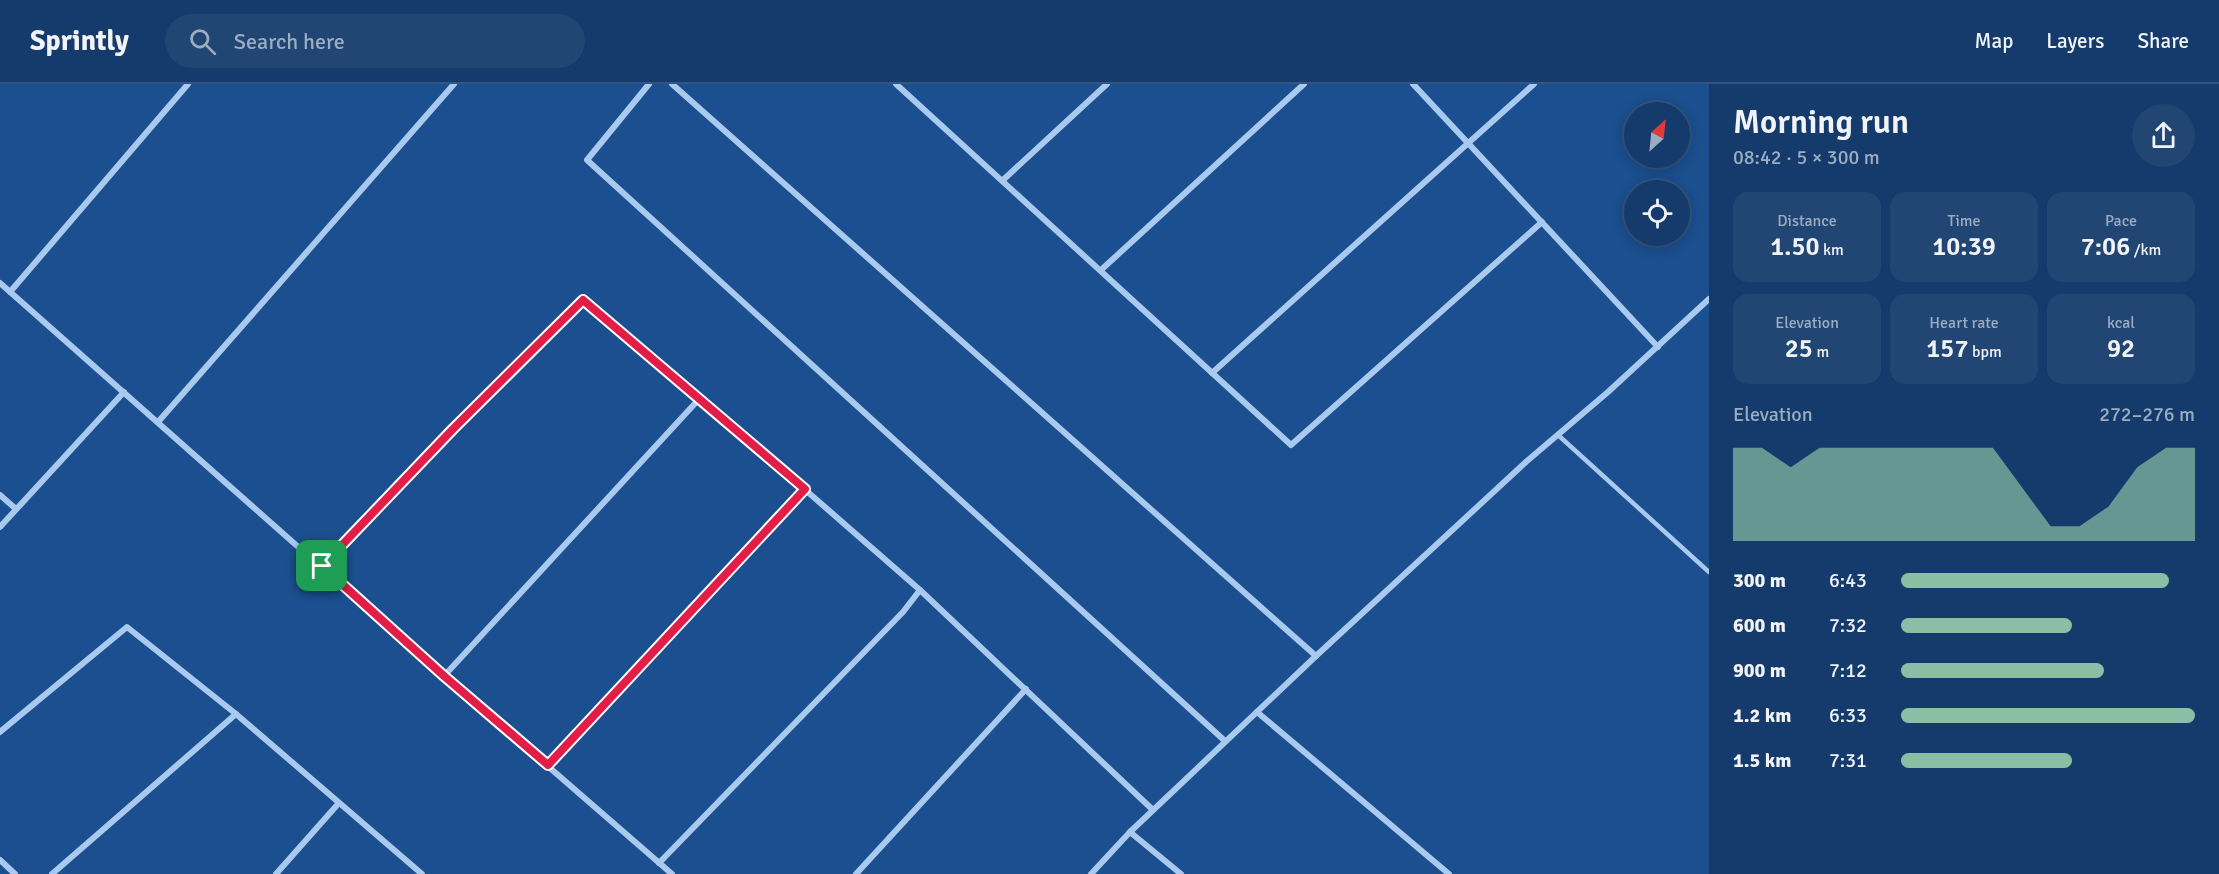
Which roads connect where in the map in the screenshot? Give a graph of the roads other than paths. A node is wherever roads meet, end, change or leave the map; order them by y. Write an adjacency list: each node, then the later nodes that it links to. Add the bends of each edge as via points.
1 (188, 84): 15 (street)
2 (454, 84): 21 (street)
3 (649, 84): 36 (street, via 587,159)
4 (672, 84): 30 (street)
5 (896, 84): 11 (street)
6 (1107, 84): 11 (street)
7 (1304, 84): 13 (street)
8 (1413, 84): 10 (street)
9 (1534, 84): 10 (street)
10 (1467, 142): 12 (street); 18 (street)
11 (1003, 180): 13 (street)
12 (1542, 222): 17 (street); 18 (street, via 1291,445)
13 (1101, 270): 18 (street)
14 (0, 283): 15 (street)
15 (10, 292): 19 (street)
16 (1709, 299): 17 (street)
17 (1658, 347): 22 (street)
18 (1212, 373)
19 (124, 392): 21 (street); 25 (street)
20 (700, 398): 23 (street); 27 (street, via 583,300); 31 (street)
21 (158, 422): 27 (street)
22 (1558, 435): 28 (lane); 30 (street)
23 (805, 489): 29 (street); 37 (street)
24 (0, 495): 25 (street)
25 (16, 509): 26 (street)
26 (0, 527)
27 (322, 566): 31 (street)
28 (1709, 572)
29 (920, 590): 32 (street); 42 (street)
30 (1316, 657): 33 (street)
31 (444, 676): 37 (street)
32 (1026, 689): 39 (street); 48 (street)
33 (1257, 712): 36 (street); 51 (street)
34 (236, 714): 35 (street, via 127,627); 38 (street); 44 (street)
35 (0, 732)
36 (1226, 741): 39 (street)
37 (548, 765): 42 (street)
38 (338, 804): 45 (street); 46 (street)
39 (1153, 810): 40 (street)
40 (1130, 832): 49 (street); 50 (street)
41 (0, 860): 43 (street)
42 (659, 862): 47 (street)
43 (15, 874)
44 (52, 874)
45 (276, 874)
46 (422, 874)
47 (672, 874)
48 (856, 874)
49 (1092, 874)
50 (1181, 874)
51 (1449, 874)

